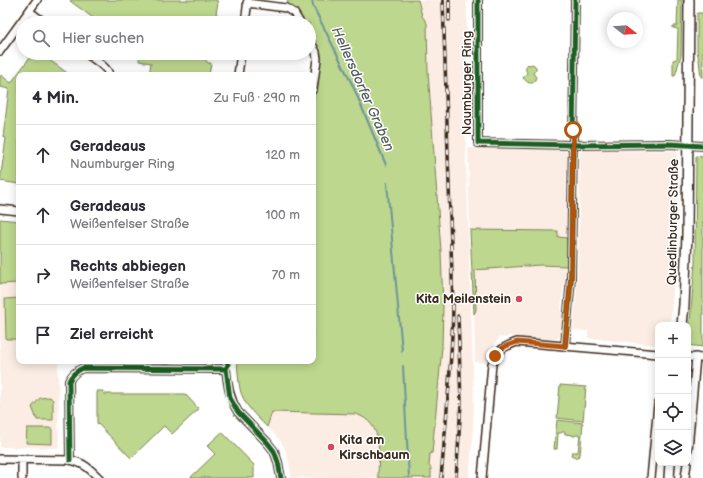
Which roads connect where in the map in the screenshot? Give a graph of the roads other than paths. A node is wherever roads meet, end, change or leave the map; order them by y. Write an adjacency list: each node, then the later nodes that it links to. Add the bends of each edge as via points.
1 (37, 0): 6 (street)
2 (478, 0): 19 (street, Naumburger Ring, via 478,143)
3 (574, 0): 19 (street)
4 (689, 0): 20 (street, Quedlinburger Straße)
5 (247, 1): 9 (street); 10 (street, via 286,8)
6 (29, 11): 7 (street); 8 (street)
7 (25, 16)
8 (36, 16)
9 (246, 16)
10 (296, 16)
11 (16, 29): 12 (street)
12 (0, 51)
13 (316, 52): 18 (street)
14 (94, 60): 16 (street)
15 (240, 60): 17 (street)
16 (108, 72)
17 (238, 72)
18 (315, 72)
19 (573, 145): 20 (street, Naumburger Ring); 25 (street, via 571,278)
20 (688, 145): 21 (street, Naumburger Ring); 24 (street, Quedlinburger Straße)
21 (703, 146)
22 (0, 209): 23 (street)
23 (16, 211)
24 (682, 322)
25 (565, 346): 26 (street); 38 (street, via 517,342 501,349 495,356 492,364)
26 (655, 354)
27 (700, 358): 29 (street)
28 (656, 430): 39 (street)
29 (691, 430)
30 (0, 459): 31 (street)
31 (22, 459): 32 (street); 35 (street)
32 (70, 460): 36 (street, via 90,468); 37 (street, via 69,381 77,370 226,369 230,398 234,406 274,451)
33 (670, 466): 40 (street)
34 (687, 466): 41 (street)
35 (22, 478)
36 (99, 478)
37 (281, 478)
38 (482, 478)
39 (651, 478)
40 (669, 478)
41 (685, 478)

